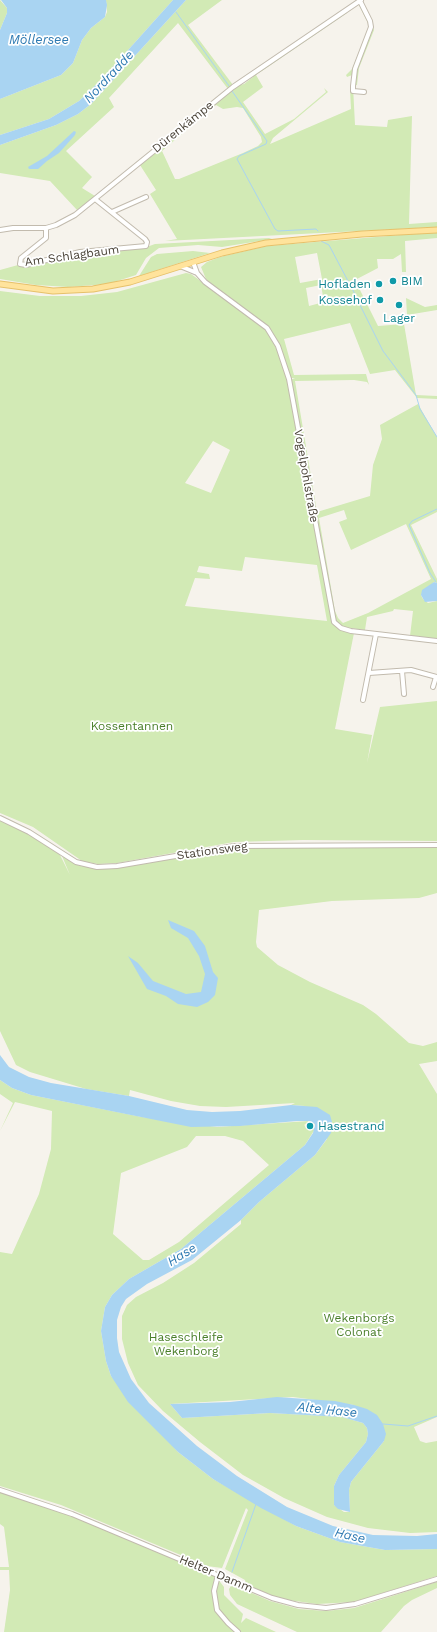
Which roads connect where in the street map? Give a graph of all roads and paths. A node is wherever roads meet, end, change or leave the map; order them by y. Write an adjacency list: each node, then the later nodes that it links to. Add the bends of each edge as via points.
1 (361, 0): 2 (street, Dürenkämpe, via 371,27 355,69 353,91); 4 (street, Dürenkämpe, via 233,87)
2 (364, 92)
3 (146, 197): 5 (street)
4 (95, 199): 5 (street, Am Schlagbaum); 6 (street, Dürenkämpe, via 64,222)
5 (112, 212): 6 (street, Am Schlagbaum, via 145,239 146,246 80,252 26,265 20,264 21,258 46,238)
6 (46, 228): 7 (street, Dürenkämpe)
7 (0, 230)
8 (437, 230): 9 (main road, via 280,241 245,247)
9 (192, 262): 10 (main road); 11 (street, Vogelpohlstraße)
10 (180, 266): 11 (street); 12 (main road, via 130,282 93,289 53,291)
11 (197, 273): 13 (street, Vogelpohlstraße, via 205,282 267,328 278,346 289,379 334,622 341,628)
12 (0, 284)
13 (376, 634): 14 (street, Vogelpohlstraße); 16 (street)
14 (437, 641)
15 (402, 671): 16 (street); 17 (street, via 414,670); 19 (street)
16 (368, 673): 20 (street)
17 (436, 677): 18 (street)
18 (433, 687)
19 (404, 694)
20 (362, 700)
21 (0, 818): 22 (street, Stationsweg, via 29,832 76,862 98,867 234,846)
22 (437, 845)
23 (0, 1490): 24 (street, Helter Damm, via 72,1514)
24 (220, 1576): 25 (street, Helter Damm, via 286,1602 326,1608 361,1603); 26 (street, via 214,1591 217,1610)
25 (437, 1579)
26 (238, 1632)

